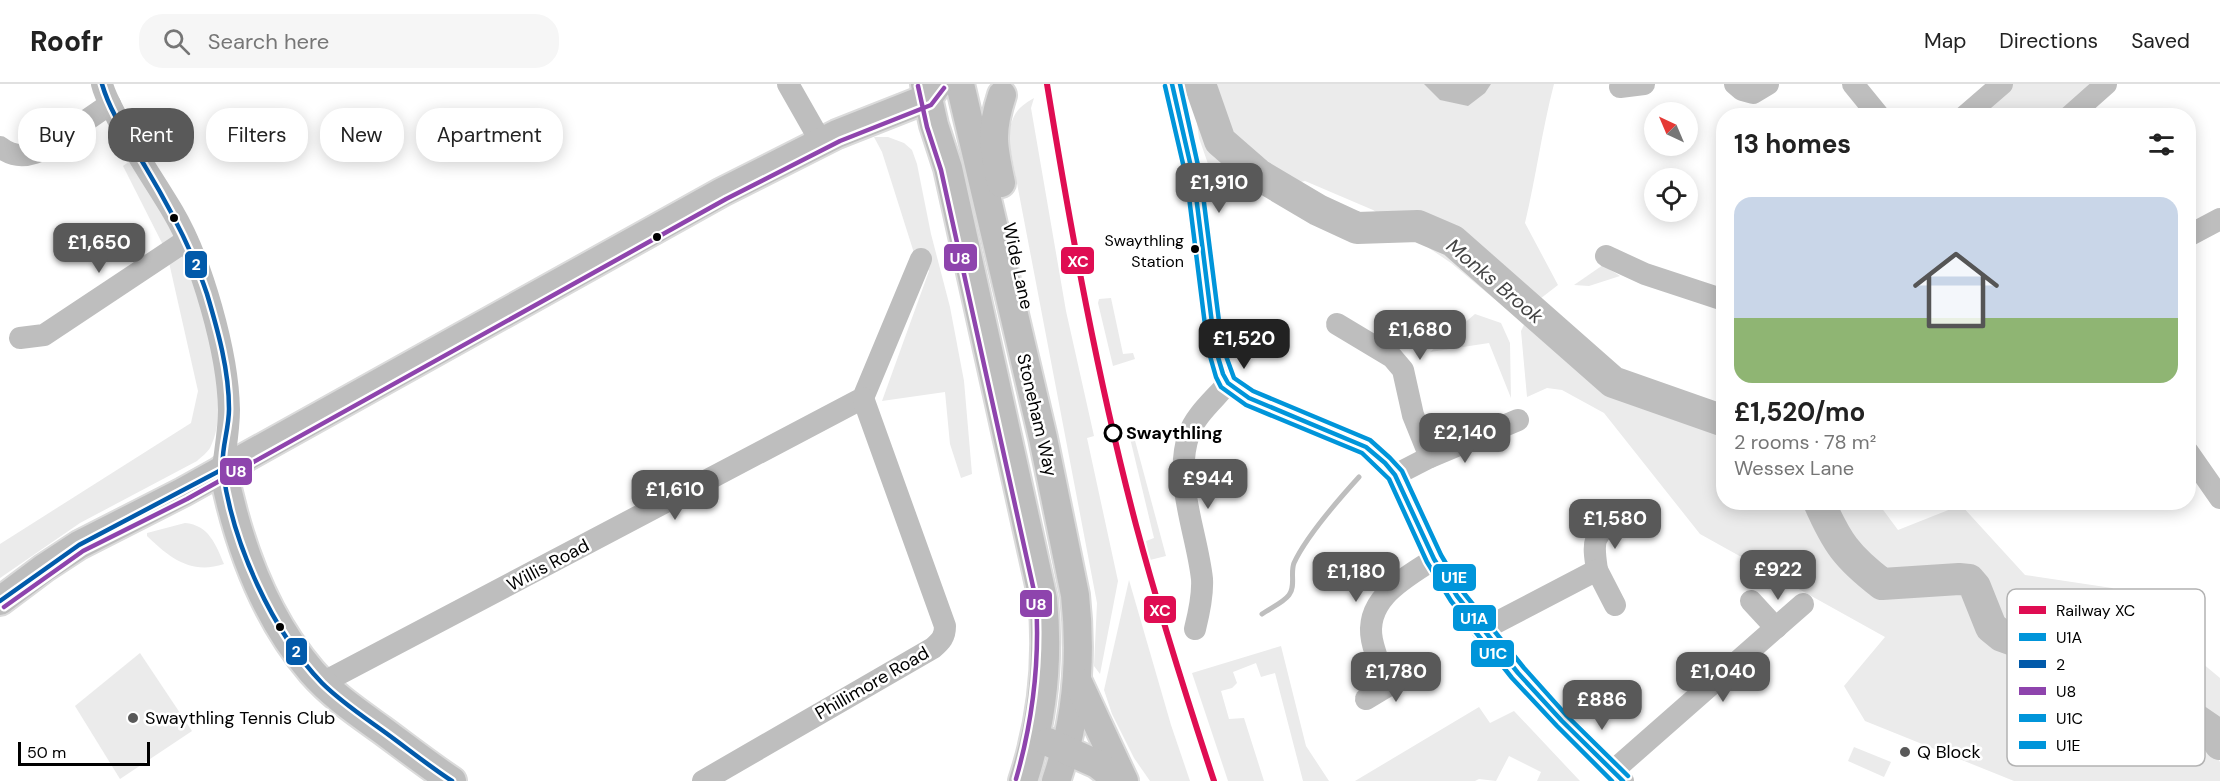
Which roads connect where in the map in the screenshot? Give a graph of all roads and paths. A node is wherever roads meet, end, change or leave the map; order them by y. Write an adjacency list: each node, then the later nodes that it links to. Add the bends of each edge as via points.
1 (788, 84): 18 (street)
2 (960, 84): 17 (main road, Stoneham Way)
3 (1172, 84): 27 (street, via 1194,180 1215,347)
4 (1644, 84): 10 (street)
5 (1735, 84): 6 (street, via 1753,93)
6 (1768, 84)
7 (1852, 84): 14 (street)
8 (2002, 84): 15 (street)
9 (2106, 84): 16 (street)
10 (1620, 87)
11 (930, 89): 18 (main road); 20 (main road, Stoneham Way)
12 (1008, 89): 17 (main road, Wide Lane); 30 (main road, Wide Lane, via 993,133 1042,385)
13 (106, 94): 19 (street, via 46,149 13,155); 21 (street)
14 (1872, 108)
15 (1974, 108)
16 (2079, 108)
17 (969, 119): 20 (main road, Wide Lane); 30 (main road, Stoneham Way)
18 (820, 142): 33 (main road)
19 (0, 147)
20 (948, 168): 51 (main road, Stoneham Way, via 1043,599 1044,656)
21 (187, 240): 26 (street, via 44,335); 33 (street, via 212,310 228,394)
22 (1606, 256): 24 (street, via 1630,257 1645,274)
23 (921, 259): 28 (street)
24 (1716, 297)
25 (1336, 324): 31 (street, via 1383,341 1403,370 1413,415)
26 (20, 338)
27 (1228, 383): 34 (street, via 1249,398 1366,447); 44 (street, via 1189,432 1184,459 1187,510 1202,580)
28 (863, 398): 48 (street, Willis Road); 55 (street, Phillimore Road, via 945,634 933,648)
29 (1518, 420): 31 (street, via 1491,442)
30 (1043, 438): 47 (main road, Stoneham Way, via 1075,595)
31 (1430, 457): 34 (street)
32 (2196, 464): 35 (street)
33 (223, 470): 40 (main road, via 79,545); 48 (main road, via 230,507 254,574 294,648)
34 (1395, 475): 37 (street)
35 (2220, 498)
36 (1619, 521): 38 (street, via 1597,535)
37 (1434, 559): 45 (street); 49 (street, via 1398,584 1376,607 1372,639)
38 (1597, 570): 42 (street); 45 (street)
39 (1751, 601): 43 (street)
40 (0, 602)
41 (1803, 604): 43 (street)
42 (1615, 605)
43 (1776, 628): 53 (street)
44 (1195, 629)
45 (1482, 630): 53 (street, via 1562,721)
46 (1406, 675): 49 (street)
47 (1078, 682): 52 (main road, Stoneham Way); 58 (main road)
48 (322, 683): 54 (main road)
49 (1386, 686): 50 (street)
50 (1366, 699)
51 (1036, 738): 52 (main road); 56 (main road, Stoneham Way)
52 (1065, 749): 57 (main road, Stoneham Way); 58 (main road)
53 (1618, 776)
54 (450, 781)
55 (703, 781)
56 (1023, 781)
57 (1056, 781)
58 (1121, 781)

